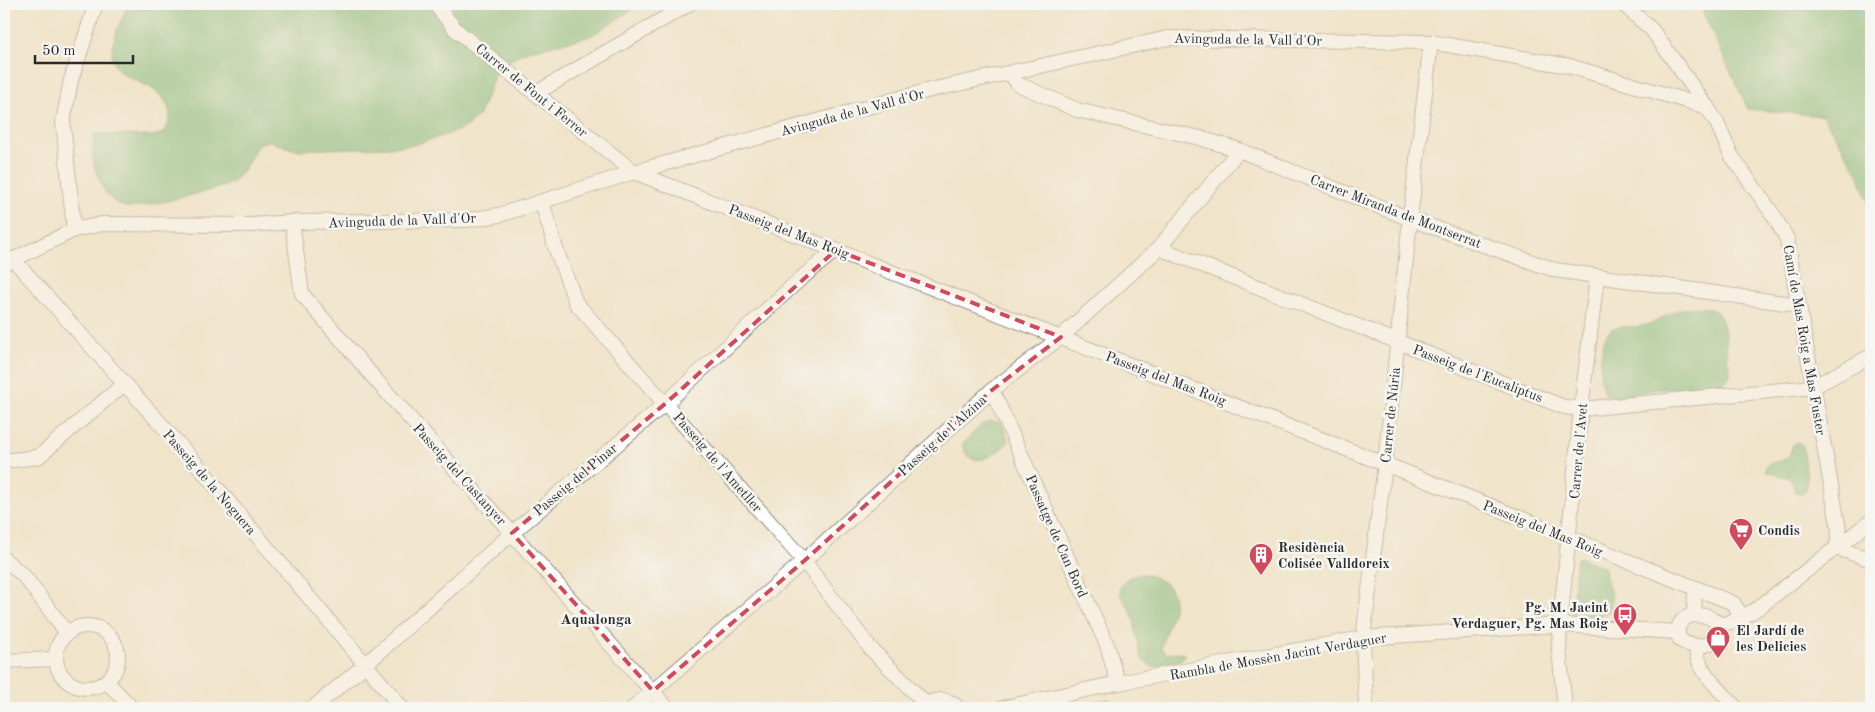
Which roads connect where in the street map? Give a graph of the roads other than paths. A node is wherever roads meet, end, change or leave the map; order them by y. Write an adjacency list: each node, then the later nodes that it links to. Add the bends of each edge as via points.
1 (96, 4): 14 (street, via 71,80 63,122)
2 (435, 4): 7 (street, Carrer de Font i Ferrer, via 456,30)
3 (689, 4): 7 (street)
4 (1623, 4): 8 (street, Camí de Mas Roig a Mas Fuster, via 1652,30)
5 (1431, 42): 6 (street, Avinguda de la Vall d'Or, via 1168,38); 8 (street, Avinguda de la Vall d'Or, via 1569,66); 12 (street, Carrer de Núria)
6 (1010, 72): 9 (street, Carrer Miranda de Montserrat, via 1018,84 1077,110); 10 (street, Avinguda de la Vall d'Or, via 926,91)
7 (536, 93): 10 (street, Carrer de Font i Ferrer)
8 (1707, 107): 19 (street, Camí de Mas Roig a Mas Fuster, via 1731,155 1787,239)
9 (1239, 150): 12 (street, Carrer Miranda de Montserrat); 15 (street, Passeig de l'Alzina)
10 (634, 172): 11 (street, Avinguda de la Vall d'Or); 16 (street, Passeig del Mas Roig)
11 (542, 202): 13 (street, Avinguda de la Vall d'Or, via 468,220); 26 (street, Passeig de l'Ametller, via 576,303)
12 (1410, 219): 18 (street, Carrer Miranda de Montserrat, via 1555,270); 21 (street, Carrer de Núria)
13 (292, 222): 14 (street, Avinguda de la Vall d'Or, via 252,225 102,224); 31 (street, Passeig del Castanyer, via 302,294)
14 (74, 230): 17 (street, Avinguda de la Vall d'Or)
15 (1159, 248): 20 (street, Passeig de l'Alzina); 21 (street, Passeig de l'Eucaliptus)
16 (836, 250): 20 (street, Passeig del Mas Roig); 26 (street, Passeig del Pinar)
17 (8, 262): 23 (street, Passeig de la Noguera)
18 (1597, 277): 19 (street, Carrer Miranda de Montserrat); 27 (street, Carrer de l'Avet)
19 (1798, 305): 24 (street, Camí de Mas Roig a Mas Fuster)
20 (1061, 337): 25 (street, Passeig de l'Alzina); 29 (street, Passeig del Mas Roig)
21 (1397, 341): 27 (street, Passeig de l'Eucaliptus, via 1564,407); 29 (street, Carrer de Núria)
22 (1871, 356): 24 (street)
23 (124, 384): 28 (street, via 38,456); 48 (street, Passeig de la Noguera)
24 (1812, 387): 27 (street, Passeig de l'Eucaliptus); 33 (street, Camí de Mas Roig a Mas Fuster, via 1838,530)
25 (992, 390): 36 (street, Passeig de l'Alzina); 50 (street, Passatge de Can Bord, via 1107,645)
26 (666, 403): 31 (street, Passeig del Pinar); 36 (street, Passeig de l'Ametller)
27 (1581, 409): 32 (street, Carrer de l'Avet)
28 (4, 461)
29 (1385, 464): 32 (street, Passeig del Mas Roig); 44 (street, Carrer de Núria)
30 (1871, 521): 33 (street)
31 (512, 533): 48 (street, Passeig del Pinar); 51 (street, Passeig del Castanyer)
32 (1570, 539): 37 (street, Passeig del Mas Roig); 40 (street, Carrer de l'Avet)
33 (1837, 548): 35 (street); 39 (street, via 1763,605)
34 (4, 559): 43 (street, via 24,576)
35 (1871, 560)
36 (804, 561): 51 (street, Passeig de l'Alzina); 52 (street, Passeig de l'Ametller, via 870,648)
37 (1696, 589): 38 (street); 39 (street, Passeig del Mas Roig, via 1733,603)
38 (1693, 615): 41 (street, via 1711,618); 42 (street, via 1680,622)
39 (1743, 616): 41 (street)
40 (1560, 624): 42 (street, Rambla de Mossèn Jacint Verdaguer); 44 (street, Rambla de Mossèn Jacint Verdaguer); 61 (street, Carrer de l'Avet)
41 (1719, 626): 45 (street, via 1715,640)
42 (1677, 632): 45 (street, via 1680,640)
43 (67, 633): 46 (street, via 57,648); 49 (street, via 77,627 88,626 111,637 118,654 117,665)
44 (1363, 638): 50 (street, Rambla de Mossèn Jacint Verdaguer); 60 (street, Carrer de Núria)
45 (1696, 646): 62 (street, via 1700,665)
46 (56, 659): 47 (street); 49 (street, via 63,677 72,684 86,688)
47 (4, 661)
48 (365, 665): 54 (street, Passeig del Pinar); 55 (street, Passeig de la Noguera)
49 (106, 681): 53 (street)
50 (1118, 683): 59 (street, Rambla de Mossèn Jacint Verdaguer)
51 (653, 691): 56 (street, Passeig de l'Alzina); 57 (street, Passeig del Castanyer)
52 (924, 706): 58 (street, via 940,700)
53 (132, 708)
54 (313, 708)
55 (402, 708)
56 (633, 708)
57 (667, 708)
58 (958, 708)
59 (1002, 708)
60 (1366, 708)
61 (1565, 708)
62 (1736, 708)

